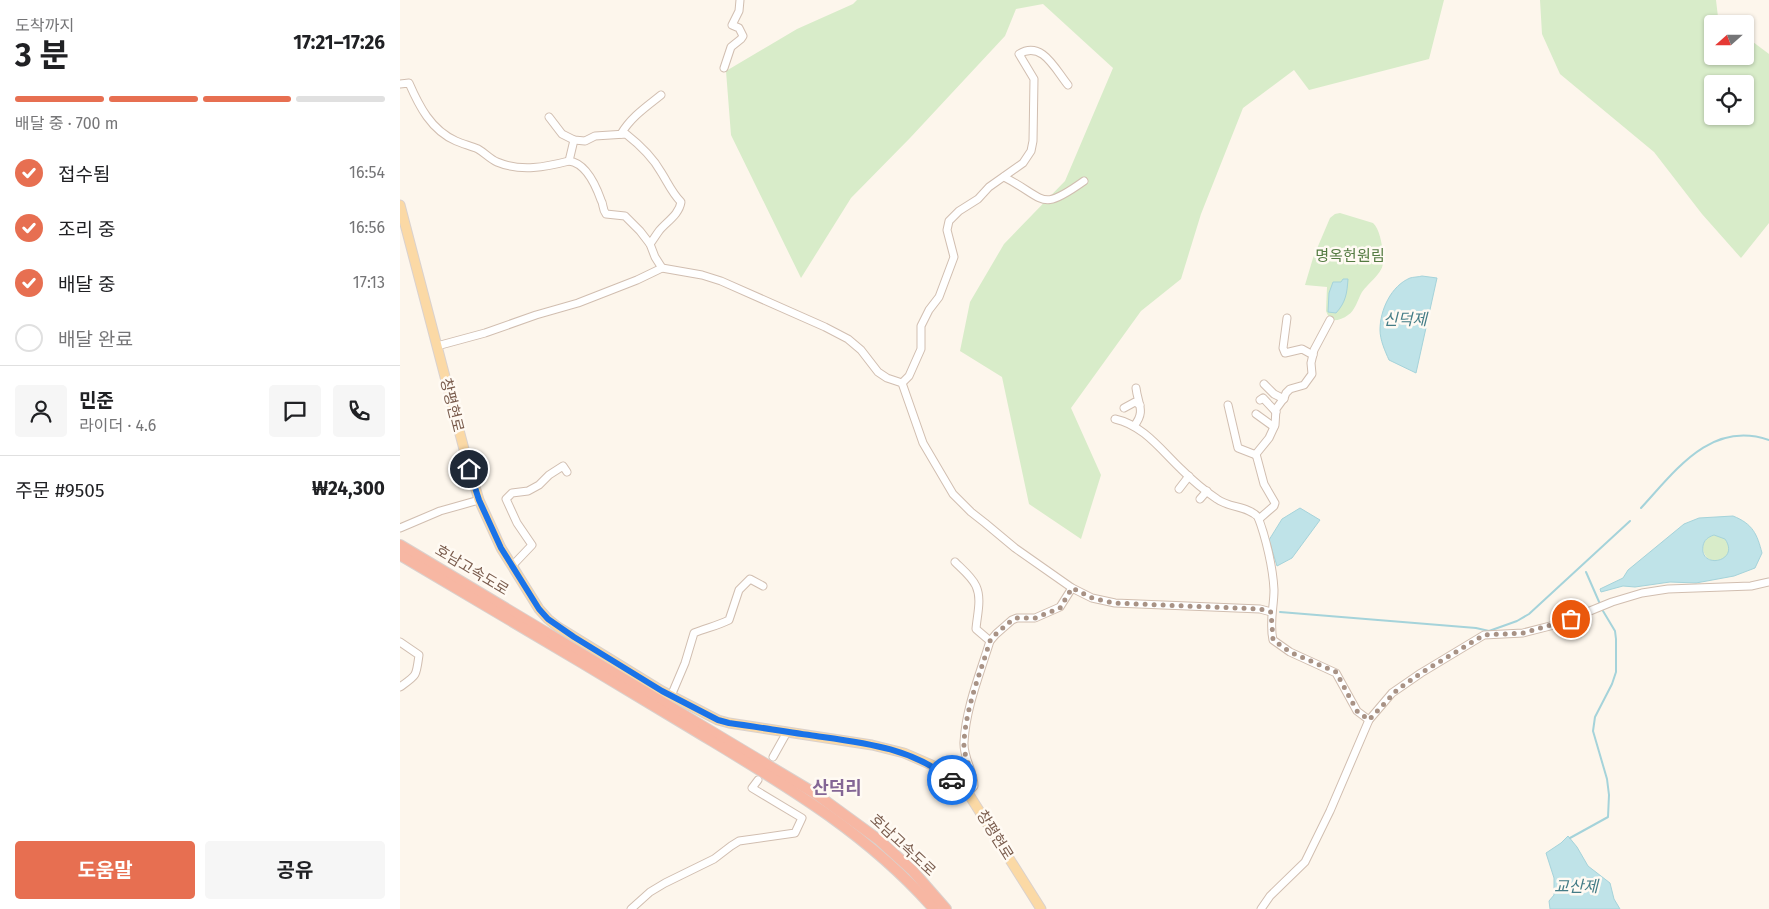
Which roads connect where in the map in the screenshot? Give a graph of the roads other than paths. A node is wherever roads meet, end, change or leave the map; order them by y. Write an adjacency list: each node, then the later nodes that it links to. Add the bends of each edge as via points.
1 (740, 0): 2 (street, via 732,25 739,28 743,36 731,47)
2 (724, 68)
3 (400, 84): 9 (street, via 409,82 429,121 441,132 497,162 514,167 542,168)
4 (1068, 85): 10 (street, via 1046,57 1036,50 1027,49 1019,54 1034,79 1034,141 1023,163)
5 (661, 95): 7 (street, via 635,116)
6 (549, 117): 8 (street, via 562,134)
7 (621, 134): 8 (street); 13 (street, via 626,134 645,149 672,194 681,202)
8 (574, 140): 9 (street)
9 (569, 161): 13 (street, via 584,169 602,202 602,210 606,214 625,216)
10 (1004, 177): 11 (street, via 1038,198 1051,201); 19 (street, via 949,221 947,230 954,257 939,297 921,326 921,349 909,376)
11 (1084, 181)
12 (400, 205): 17 (main road, 창평현로)
13 (650, 244): 14 (street)
14 (662, 268): 17 (street, via 578,303 485,334); 19 (street, via 721,281 825,327 861,350 878,372)
15 (1288, 318): 18 (street, via 1285,353 1302,349)
16 (1330, 320): 18 (street)
17 (437, 346): 38 (main road, 창평현로)
18 (1312, 356): 22 (street, via 1312,374 1304,385 1290,389)
19 (902, 383): 47 (street, via 923,443 953,494 1015,548)
20 (1264, 384): 22 (street)
21 (1136, 388): 24 (street)
22 (1284, 399): 27 (street)
23 (1260, 400): 27 (street, via 1263,398)
24 (1140, 405): 26 (street, via 1135,402); 30 (street, via 1142,411)
25 (1228, 405): 32 (street, via 1238,448)
26 (1124, 408)
27 (1276, 412): 31 (street)
28 (1256, 414): 31 (street)
29 (1115, 419): 30 (street)
30 (1134, 426): 34 (street)
31 (1274, 427): 32 (street, via 1270,438)
32 (1256, 455): 39 (street, via 1264,484 1275,503)
33 (568, 472): 44 (street, via 563,466 539,485 528,491 512,493 506,499 532,545)
34 (1189, 476): 35 (street); 36 (street)
35 (1179, 489)
36 (1207, 491): 37 (street); 39 (street, via 1234,508 1253,512)
37 (1200, 499)
38 (479, 500): 40 (street, via 440,511); 44 (main road, 창평현로)
39 (1259, 520): 48 (street, via 1273,574)
40 (400, 528)
41 (400, 545): 60 (highway, 호남고속도로, via 816,794 879,840 912,870)
42 (400, 555): 59 (highway, 호남고속도로, via 803,796 876,850)
43 (955, 562): 49 (street, via 976,585 979,599 976,629)
44 (512, 566): 52 (main road, 창평현로, via 548,619)
45 (1769, 582): 53 (street, via 1642,593 1532,631 1484,635 1397,690)
46 (763, 586): 52 (street, via 750,579 739,590 729,620 694,633)
47 (1072, 588): 48 (street, via 1092,598 1114,603); 49 (street, via 1060,608 1035,618 1012,620)
48 (1271, 612): 53 (street, via 1273,640 1290,652 1336,672 1357,711)
49 (990, 641): 57 (street, via 972,697 964,742 974,776 974,786)
50 (400, 642): 51 (street, via 419,655 414,678)
51 (400, 687)
52 (671, 696): 54 (main road, 창평현로, via 718,720)
53 (1369, 720): 62 (street, via 1305,862)
54 (787, 732): 55 (street); 57 (main road, 창평현로, via 904,753 934,766)
55 (773, 757)
56 (758, 780): 58 (street, via 752,788 802,818 795,833 740,841 714,859 650,892)
57 (968, 793): 61 (main road, 창평현로)
58 (631, 909)
59 (934, 909)
60 (946, 909)
61 (1041, 909)
62 (1261, 909)

